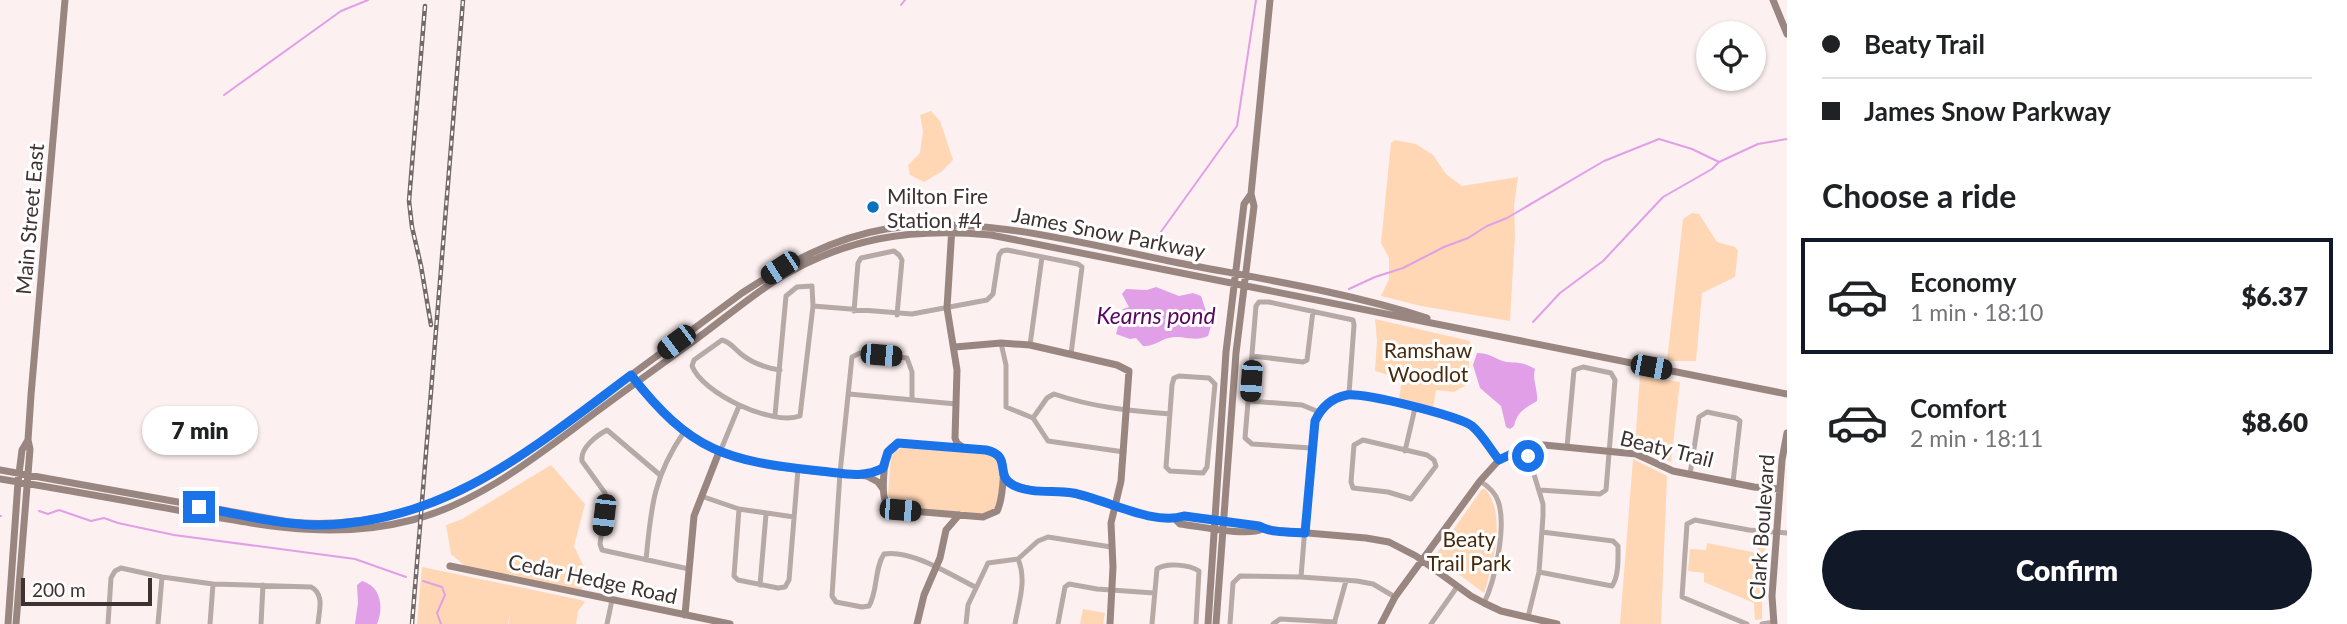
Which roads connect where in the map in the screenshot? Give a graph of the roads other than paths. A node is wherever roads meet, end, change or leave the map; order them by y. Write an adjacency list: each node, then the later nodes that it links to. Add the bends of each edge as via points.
1 (65, 0): 59 (main road, Main Street East, via 30,449)
2 (1269, 0): 5 (main road)
3 (1773, 0): 4 (main road)
4 (1787, 34)
5 (1251, 194): 8 (main road, via 1254,206); 9 (main road, via 1244,204)
6 (952, 227): 9 (main road, James Snow Parkway); 12 (main road); 23 (main road, James Snow Parkway, via 882,229 833,242 742,293); 24 (main road, James Snow Parkway, via 868,240 812,262 774,282)
7 (1042, 257): 12 (street, via 1002,251 992,296); 18 (street); 20 (street, via 1078,264 1082,269)
8 (1245, 275): 9 (main road, James Snow Parkway); 10 (main road); 16 (main road, James Snow Parkway, via 1350,296)
9 (1234, 278): 10 (main road, James Snow Parkway); 75 (main road, via 1226,352)
10 (1244, 285): 16 (main road, James Snow Parkway); 75 (main road)
11 (813, 306): 13 (street); 22 (street, via 812,286 797,287 786,296); 36 (street, via 801,413 792,418)
12 (947, 308): 15 (street); 19 (main road)
13 (854, 311): 15 (street); 15 (street, via 861,258 894,251 902,260)
14 (1312, 311): 21 (street, via 1307,360); 21 (street, via 1259,302); 26 (street, via 1347,317 1354,323)
15 (897, 315)
16 (1438, 324): 27 (main road, James Snow Parkway)
17 (1001, 343): 18 (main road); 19 (main road); 37 (street, via 1006,365 1005,405)
18 (1030, 345): 20 (main road)
19 (955, 347): 30 (main road)
20 (1071, 354): 33 (main road, via 1126,368 1130,376)
21 (1252, 356): 29 (street)
22 (780, 370): 31 (street, via 755,363 722,340 694,360 692,369 697,376); 36 (street)
23 (631, 375): 24 (main road); 59 (main road, James Snow Parkway, via 494,474 441,500 366,521 289,522)
24 (637, 383): 39 (main road); 59 (main road, James Snow Parkway, via 499,481 431,514 379,527 307,530)
25 (849, 394): 28 (street); 28 (street, via 852,357 860,353 907,358); 54 (street)
26 (1349, 394): 32 (street); 34 (street)
27 (1787, 394)
28 (912, 399): 30 (street)
29 (1249, 401): 34 (street, via 1302,405); 45 (street, via 1245,435 1249,443)
30 (956, 404): 38 (main road)
31 (739, 406): 36 (street); 48 (street)
32 (1415, 408): 46 (street); 50 (street, via 1468,423)
33 (1127, 411): 35 (street); 37 (street, via 1054,394); 49 (main road)
34 (1319, 412): 45 (street)
35 (1170, 414): 35 (street, via 1174,378 1214,382 1208,467 1203,473 1167,469)
36 (775, 415)
37 (1033, 418): 49 (street, via 1048,441)
38 (955, 428): 41 (main road, via 948,443); 44 (main road, via 957,443)
39 (684, 432): 48 (main road); 56 (street)
40 (1787, 433): 65 (main road, Clark Boulevard)
41 (941, 446): 44 (main road); 51 (main road, via 898,443 888,452)
42 (1526, 447): 43 (main road, Beaty Trail); 50 (main road, Beaty Trail); 66 (street)
43 (1567, 447): 47 (main road, Beaty Trail); 47 (street, via 1573,373 1583,367 1615,377)
44 (965, 448): 57 (main road, via 997,454 1003,462)
45 (1311, 448): 79 (street)
46 (1405, 451): 46 (street, via 1427,455 1436,463 1413,498 1352,487 1356,442)
47 (1609, 451): 55 (main road, Beaty Trail, via 1636,454); 66 (street, via 1602,494)
48 (719, 452): 52 (main road, via 771,466); 67 (main road)
49 (1124, 452): 69 (main road)
50 (1499, 460): 61 (main road, Beaty Trail)
51 (885, 466): 58 (main road); 63 (main road)
52 (799, 468): 54 (main road); 74 (street)
53 (0, 470): 59 (main road)
54 (839, 473): 58 (main road); 87 (street, via 834,600 869,606 880,560 886,554 910,556)
55 (1690, 474): 62 (main road, Beaty Trail); 62 (street, via 1699,417 1707,412 1740,421)
56 (660, 475): 83 (street, via 652,500); 83 (street, via 607,430 581,455 605,493 602,550)
57 (1003, 475): 64 (main road); 68 (main road)
58 (867, 476): 63 (main road)
59 (22, 477): 60 (main road); 106 (main road, Main Street East); 107 (main road, Main Street East)
60 (0, 479)
61 (1480, 481): 84 (main road, Beaty Trail); 101 (street, via 1495,496 1500,516 1497,564)
62 (1733, 482): 65 (main road, Beaty Trail)
63 (883, 489): 71 (main road, via 884,500 892,509)
64 (1024, 489): 68 (main road); 69 (main road, via 1077,494)
65 (1780, 489): 78 (main road, Clark Boulevard)
66 (1539, 490): 77 (street)
67 (701, 496): 70 (street); 86 (main road, via 694,516)
68 (1001, 500): 73 (main road, via 989,516)
69 (1115, 505): 75 (main road, via 1180,524); 81 (main road)
70 (739, 509): 72 (street); 93 (street, via 734,576)
71 (938, 513): 73 (main road); 76 (main road)
72 (766, 514): 74 (street); 93 (street)
73 (958, 515): 76 (main road)
74 (794, 517): 93 (street, via 788,584 782,589)
75 (1220, 525): 79 (main road); 122 (main road); 123 (main road)
76 (946, 530): 87 (main road)
77 (1542, 532): 88 (street); 88 (street, via 1613,541 1618,546 1616,581 1612,586)
78 (1777, 532): 80 (street); 105 (main road, Clark Boulevard); 129 (street, via 1695,520 1687,524 1683,599)
79 (1305, 533): 84 (main road, via 1381,540); 90 (street)
80 (1787, 533)
81 (1111, 547): 82 (street, via 1048,537); 97 (main road)
82 (1018, 559): 95 (street, via 988,564); 117 (street, via 1024,581)
83 (646, 560): 86 (street)
84 (1423, 560): 96 (main road); 99 (main road, Beaty Trail)
85 (450, 566): 100 (main road, Cedar Hedge Road)
86 (689, 569): 102 (main road)
87 (936, 569): 95 (street); 115 (main road)
88 (1539, 572): 103 (street)
89 (162, 577): 92 (street); 108 (street, via 121,568 115,571); 109 (street)
90 (1301, 577): 91 (street); 124 (street, via 1236,578)
91 (1346, 581): 99 (street, via 1373,584); 104 (street)
92 (214, 584): 94 (street); 110 (street)
93 (761, 584)
94 (263, 585): 111 (street); 112 (street, via 316,589 320,596)
95 (975, 586): 116 (street)
96 (1457, 587): 101 (main road); 127 (street)
97 (1113, 590): 98 (street); 118 (street, via 1067,585); 119 (main road)
98 (1154, 593): 120 (street); 121 (street, via 1159,566 1198,570)
99 (1395, 597): 126 (main road, Beaty Trail)
100 (612, 600): 102 (main road, Cedar Hedge Road); 113 (street)
101 (1483, 603): 103 (main road)
102 (685, 615): 114 (main road, Cedar Hedge Road)
103 (1528, 617): 128 (main road)
104 (1334, 623): 125 (street, via 1280,619)
105 (1774, 623): 130 (street)
106 (8, 624)
107 (16, 624)
108 (108, 624)
109 (158, 624)
110 (210, 624)
111 (261, 624)
112 (318, 624)
113 (607, 624)
114 (730, 624)
115 (918, 624)
116 (966, 624)
117 (1015, 624)
118 (1058, 624)
119 (1110, 624)
120 (1152, 624)
121 (1196, 624)
122 (1208, 624)
123 (1216, 624)
124 (1230, 624)
125 (1273, 624)
126 (1381, 624)
127 (1431, 624)
128 (1557, 624)
129 (1747, 624)
130 (1762, 624)

